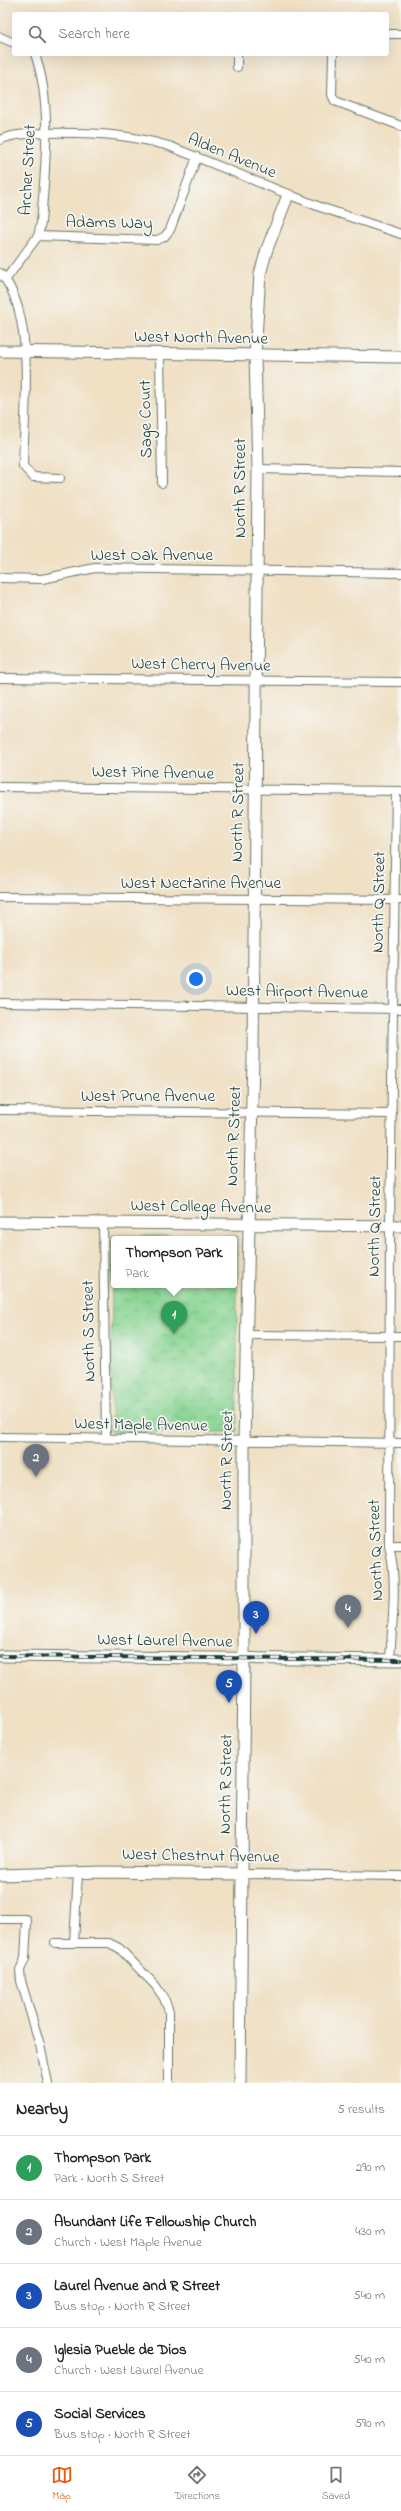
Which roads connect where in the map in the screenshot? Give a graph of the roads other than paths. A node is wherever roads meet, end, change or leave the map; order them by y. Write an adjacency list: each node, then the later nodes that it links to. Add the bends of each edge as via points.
1 (389, 34): 2 (street)
2 (401, 34)
3 (0, 37): 4 (street)
4 (12, 42)
5 (36, 56): 10 (street, Archer Street, via 45,91)
6 (237, 56): 8 (street)
7 (333, 56): 9 (street, via 332,95 335,101)
8 (237, 67)
9 (401, 126)
10 (45, 134): 11 (street, Alden Avenue, via 12,134); 12 (street, Alden Avenue, via 121,136 150,141); 15 (street, Archer Street)
11 (0, 140)
12 (197, 157): 13 (street, Alden Avenue); 15 (street, Adams Way, via 170,230 164,237 156,240)
13 (288, 195): 14 (street, Alden Avenue); 20 (street, North R Street, via 260,274)
14 (401, 234)
15 (38, 236): 16 (street, Archer Street)
16 (3, 276): 18 (street, via 16,296)
17 (0, 352): 18 (street, West North Avenue)
18 (25, 352): 19 (street, West North Avenue); 24 (street, via 23,466 33,477)
19 (160, 354): 20 (street, West North Avenue); 25 (street, Sage Court)
20 (255, 355): 21 (street, West North Avenue); 22 (street, North R Street)
21 (401, 357)
22 (258, 469): 23 (street); 26 (street, North R Street)
23 (401, 472)
24 (60, 478)
25 (162, 483)
26 (256, 572): 27 (street, West Oak Avenue); 28 (street, West Oak Avenue, via 95,568 42,578); 30 (street, North R Street)
27 (401, 573)
28 (0, 578)
29 (0, 678): 30 (street, West Cherry Avenue)
30 (256, 680): 31 (street, West Cherry Avenue); 33 (street, North R Street)
31 (401, 682)
32 (0, 787): 33 (street, West Pine Avenue)
33 (255, 789): 34 (street, West Pine Avenue); 36 (street, North R Street)
34 (399, 791): 37 (street, North Q Street)
35 (0, 897): 36 (street, West Nectarine Avenue)
36 (254, 899): 37 (street, West Nectarine Avenue); 39 (street, North R Street)
37 (398, 900): 40 (street, North Q Street)
38 (0, 1003): 39 (street, West Airport Avenue)
39 (253, 1006): 40 (street, West Airport Avenue); 42 (street, North R Street)
40 (397, 1009): 43 (street, North Q Street)
41 (0, 1110): 42 (street, West Prune Avenue)
42 (252, 1112): 43 (street, West Prune Avenue); 46 (street, North R Street)
43 (392, 1114): 47 (street, North Q Street)
44 (0, 1222): 45 (street, West College Avenue)
45 (103, 1222): 46 (street, West College Avenue); 52 (street, North S Street)
46 (248, 1224): 47 (street, West College Avenue); 48 (street, North R Street)
47 (395, 1226): 49 (street, North Q Street)
48 (247, 1335): 49 (street); 53 (street, North R Street)
49 (390, 1336): 50 (street); 54 (street, North Q Street)
50 (401, 1336)
51 (0, 1437): 52 (street, West Maple Avenue)
52 (106, 1439): 53 (street, West Maple Avenue)
53 (244, 1442): 54 (street, West Maple Avenue); 59 (street, North R Street)
54 (389, 1443): 55 (street, West Maple Avenue); 56 (street, North Q Street)
55 (401, 1443)
56 (389, 1545): 57 (street); 60 (street, North Q Street, via 393,1560)
57 (401, 1545)
58 (0, 1656): 59 (street, West Laurel Avenue)
59 (244, 1659): 60 (street, West Laurel Avenue); 62 (street, North R Street)
60 (396, 1660)
61 (78, 1873): 62 (street, West Chestnut Avenue); 63 (street, West Chestnut Avenue); 66 (street)
62 (242, 1874): 64 (street, West Chestnut Avenue); 70 (street, North R Street)
63 (0, 1875)
64 (401, 1876)
65 (0, 1919): 68 (street, via 26,1919 27,1922 25,1959 20,1970 21,1981)
66 (74, 1942): 67 (street); 69 (street, via 110,1943 119,1948 164,1998 170,2022)
67 (55, 1943)
68 (48, 2083)
69 (170, 2083)
70 (240, 2083)

